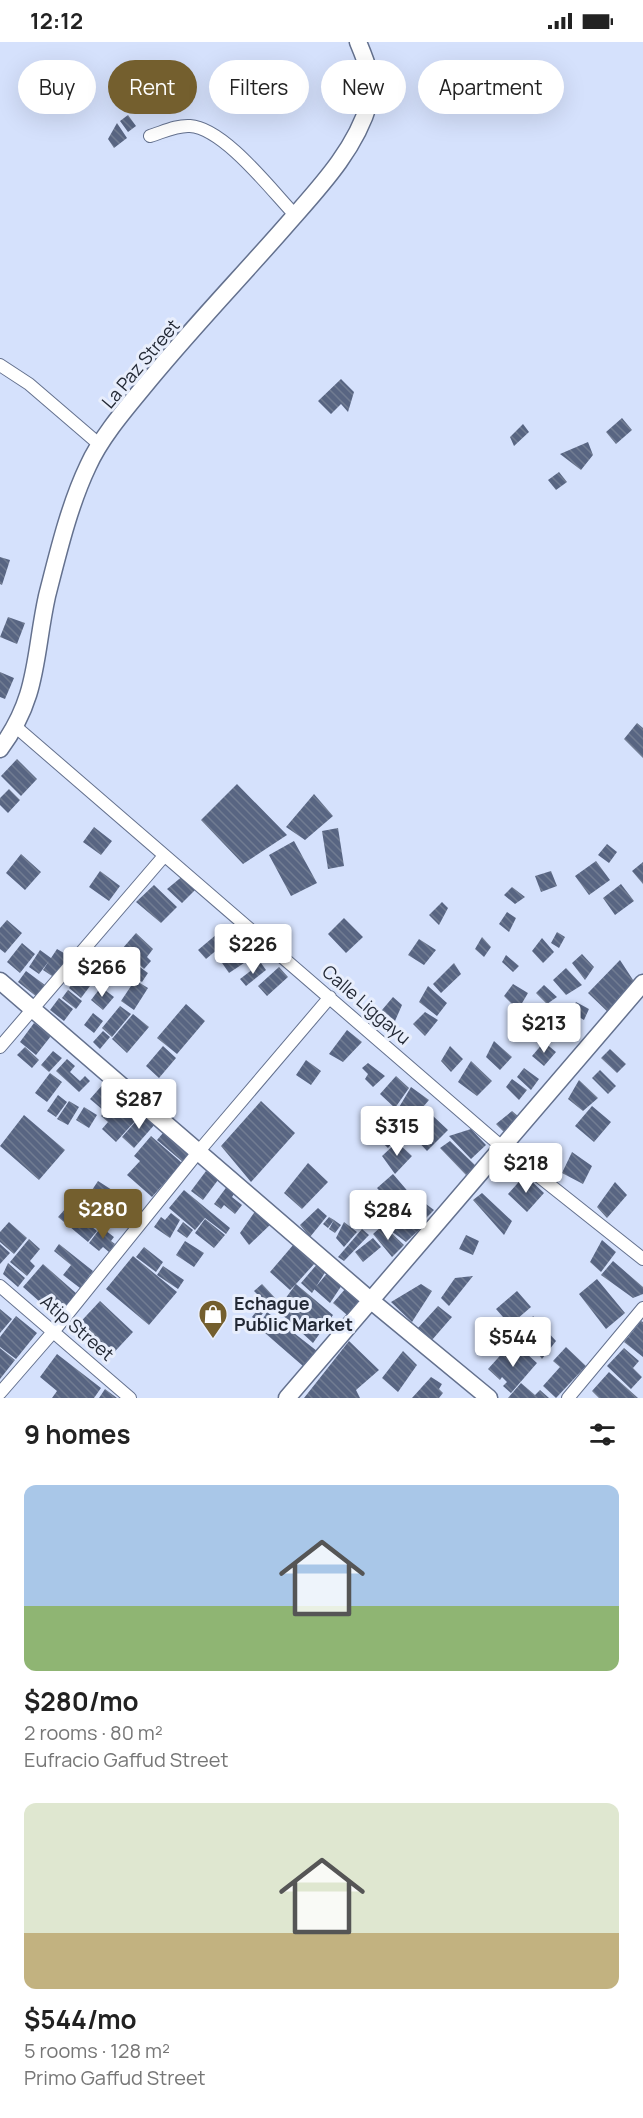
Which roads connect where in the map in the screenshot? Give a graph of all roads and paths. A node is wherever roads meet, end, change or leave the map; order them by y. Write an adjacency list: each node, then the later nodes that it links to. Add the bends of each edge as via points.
1 (358, 42): 3 (street, La Paz Street, via 371,81 359,130)
2 (150, 136): 3 (street, via 189,126 203,128 232,150)
3 (295, 215): 5 (street, La Paz Street, via 152,378)
4 (0, 365): 5 (street)
5 (100, 445): 6 (street, La Paz Street, via 87,467 61,543 47,599 36,671)
6 (16, 727): 7 (street, La Paz Street); 8 (street, Calle Liggayu)
7 (0, 749)
8 (164, 856): 11 (street, Calle Liggayu); 12 (street)
9 (0, 981): 12 (street)
10 (643, 983): 14 (street)
11 (330, 998): 14 (street, Calle Liggayu); 15 (street)
12 (33, 1009): 13 (street); 15 (street)
13 (0, 1047)
14 (502, 1147): 16 (street, Calle Liggayu); 18 (street)
15 (199, 1151): 18 (street); 20 (street)
16 (643, 1258)
17 (0, 1286): 20 (street, Atip Street)
18 (369, 1299): 23 (street); 24 (street)
19 (643, 1308): 25 (street)
20 (53, 1332): 21 (street); 22 (street, Atip Street)
21 (0, 1393)
22 (130, 1398)
23 (287, 1398)
24 (489, 1398)
25 (568, 1398)

